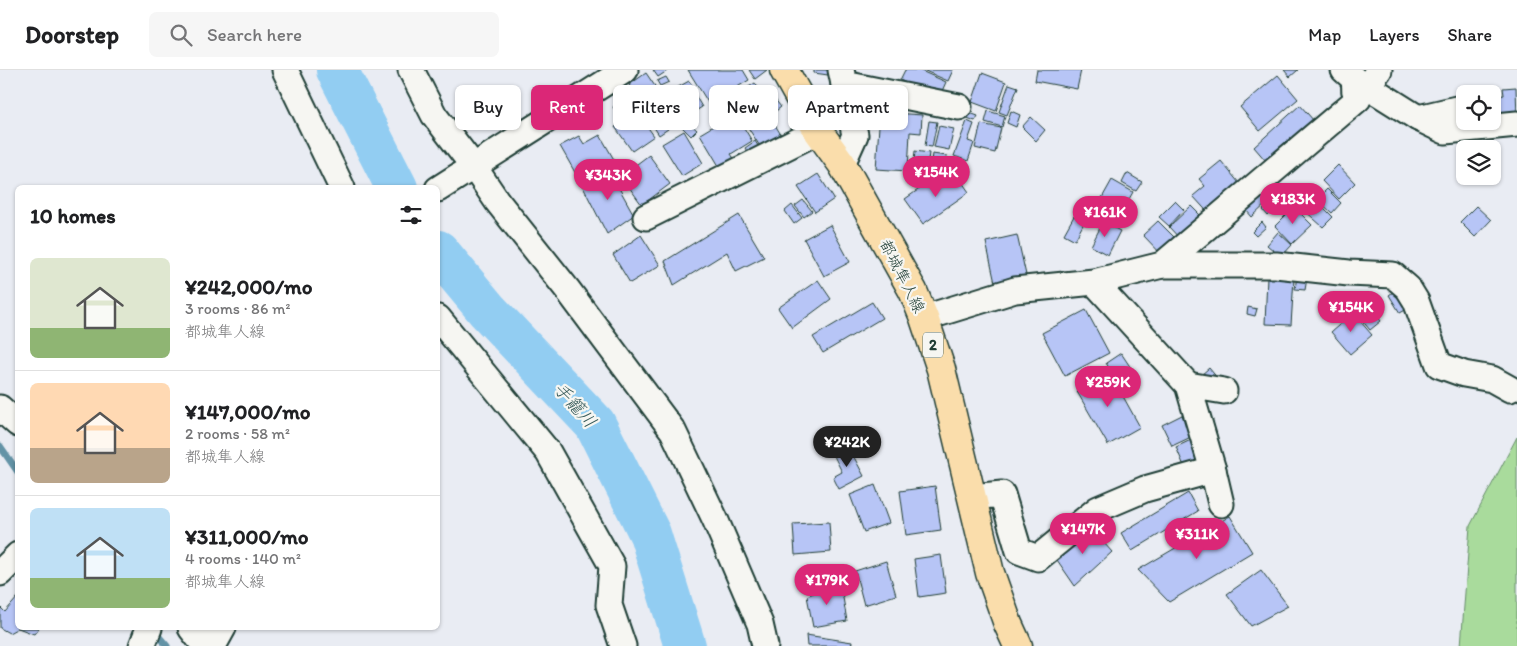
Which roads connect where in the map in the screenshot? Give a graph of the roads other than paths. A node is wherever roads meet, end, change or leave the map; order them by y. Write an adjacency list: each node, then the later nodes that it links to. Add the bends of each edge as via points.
1 (285, 70): 15 (street)
2 (411, 70): 14 (street, via 434,115)
3 (625, 70): 14 (street)
4 (784, 70): 12 (main road, 都城隼人線 / 2)
5 (1379, 70): 7 (street)
6 (843, 77): 8 (street); 13 (street, via 855,136)
7 (1354, 84): 10 (street, via 1375,91); 18 (street, via 1358,100)
8 (959, 107)
9 (1456, 109): 10 (street)
10 (1418, 118): 11 (street, via 1445,131)
11 (1517, 124)
12 (818, 131): 13 (main road, 都城隼人線 / 2); 17 (street)
13 (842, 164): 20 (main road, 都城隼人線 / 2, via 913,291)
14 (474, 167): 16 (street); 37 (street, via 673,431 760,624)
15 (341, 185)
16 (441, 187)
17 (646, 217)
18 (1162, 265): 19 (street); 23 (street, via 1276,265 1393,275 1408,288 1416,301 1439,365 1492,379)
19 (1094, 282): 20 (street, via 1015,290); 22 (street)
20 (924, 318): 28 (main road, 都城隼人線 / 2, via 941,369)
21 (440, 320): 36 (street, via 548,452 612,566 610,605)
22 (1188, 385): 24 (street); 27 (street)
23 (1510, 389)
24 (1224, 391)
25 (0, 408): 26 (street)
26 (15, 421)
27 (1213, 470): 28 (street, via 1145,489 1098,509 1038,558 1019,551 1002,494); 29 (street)
28 (972, 498): 38 (main road, 都城隼人線 / 2, via 990,573)
29 (1221, 504)
30 (15, 558): 31 (street)
31 (0, 573)
32 (193, 630): 34 (street)
33 (222, 630): 35 (street)
34 (205, 646)
35 (213, 646)
36 (623, 646)
37 (765, 646)
38 (1018, 646)

